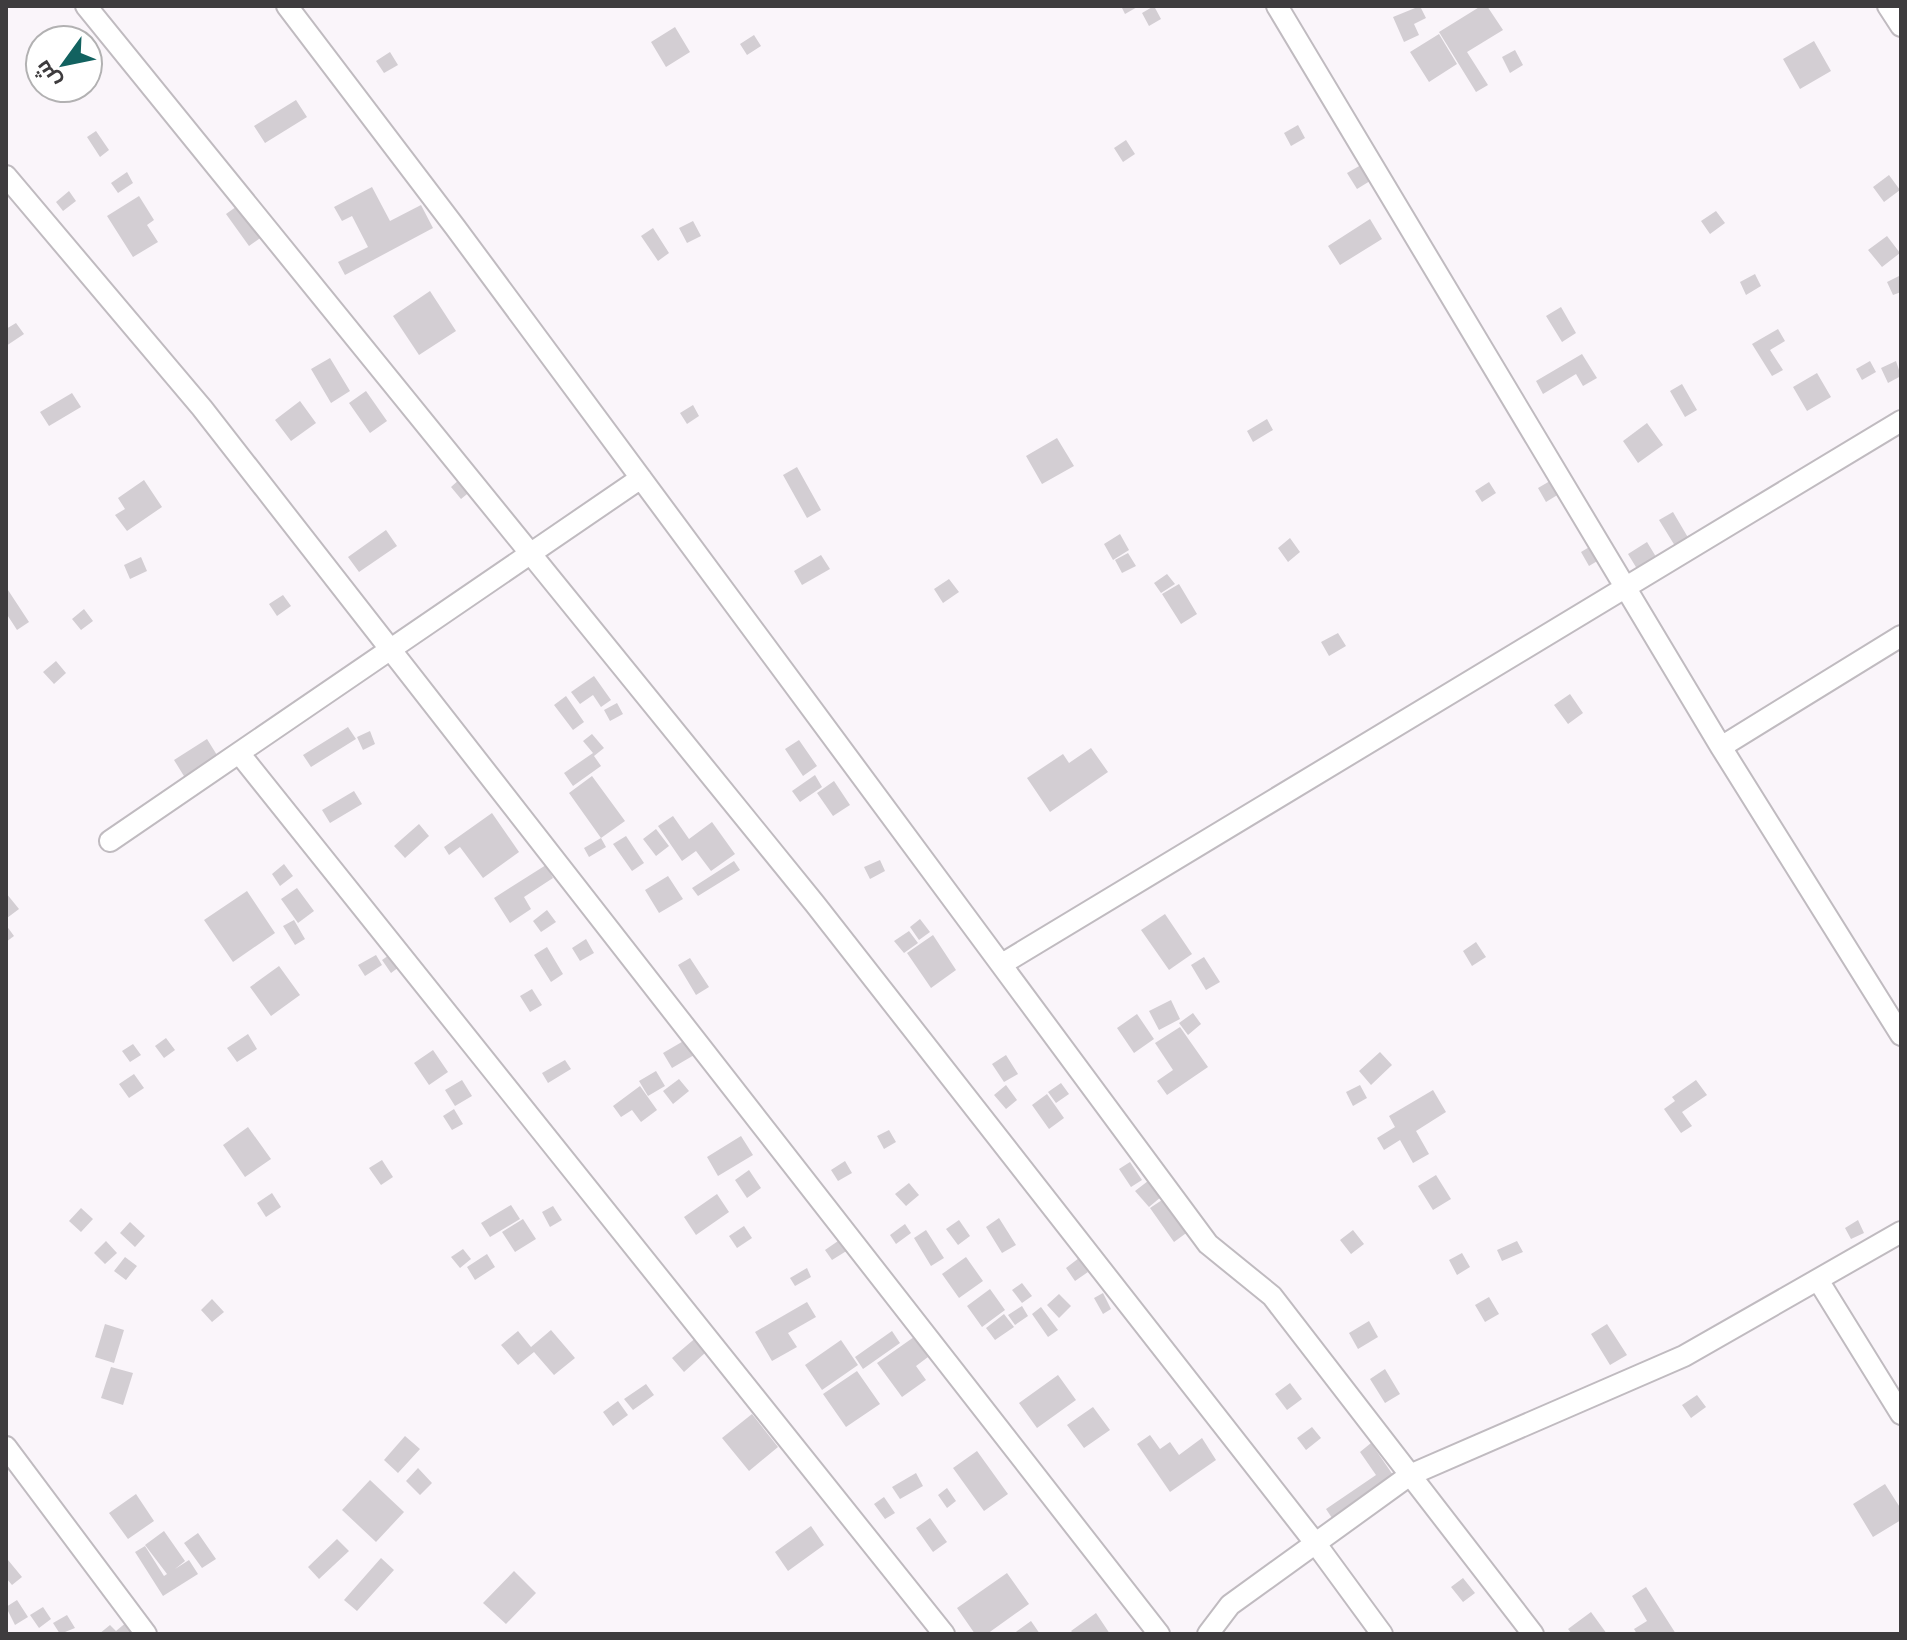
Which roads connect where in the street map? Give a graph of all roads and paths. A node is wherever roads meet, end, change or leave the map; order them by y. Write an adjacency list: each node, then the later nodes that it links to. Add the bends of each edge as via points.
1 (86, 6): 9 (street)
2 (287, 6): 8 (street)
3 (1277, 6): 10 (street)
4 (1888, 6): 5 (street)
5 (1901, 26)
6 (6, 176): 12 (street, via 202,408)
7 (1901, 421): 10 (street)
8 (641, 478): 9 (street); 16 (street)
9 (531, 554): 12 (street); 23 (street, via 815,904)
10 (1625, 588): 13 (street); 16 (street)
11 (1901, 636): 13 (street)
12 (391, 649): 14 (street); 26 (street)
13 (1721, 747): 17 (street)
14 (239, 753): 15 (street); 25 (street)
15 (110, 841)
16 (1002, 964): 22 (street, via 1208,1244 1272,1296)
17 (1901, 1035)
18 (1901, 1232): 19 (street)
19 (1818, 1280): 20 (street); 22 (street, via 1684,1356)
20 (1901, 1414)
21 (6, 1447): 24 (street)
22 (1410, 1475): 23 (street); 29 (street)
23 (1316, 1544): 27 (street, via 1230,1605); 28 (street)
24 (146, 1634)
25 (944, 1634)
26 (1159, 1634)
27 (1208, 1634)
28 (1382, 1634)
29 (1533, 1634)

